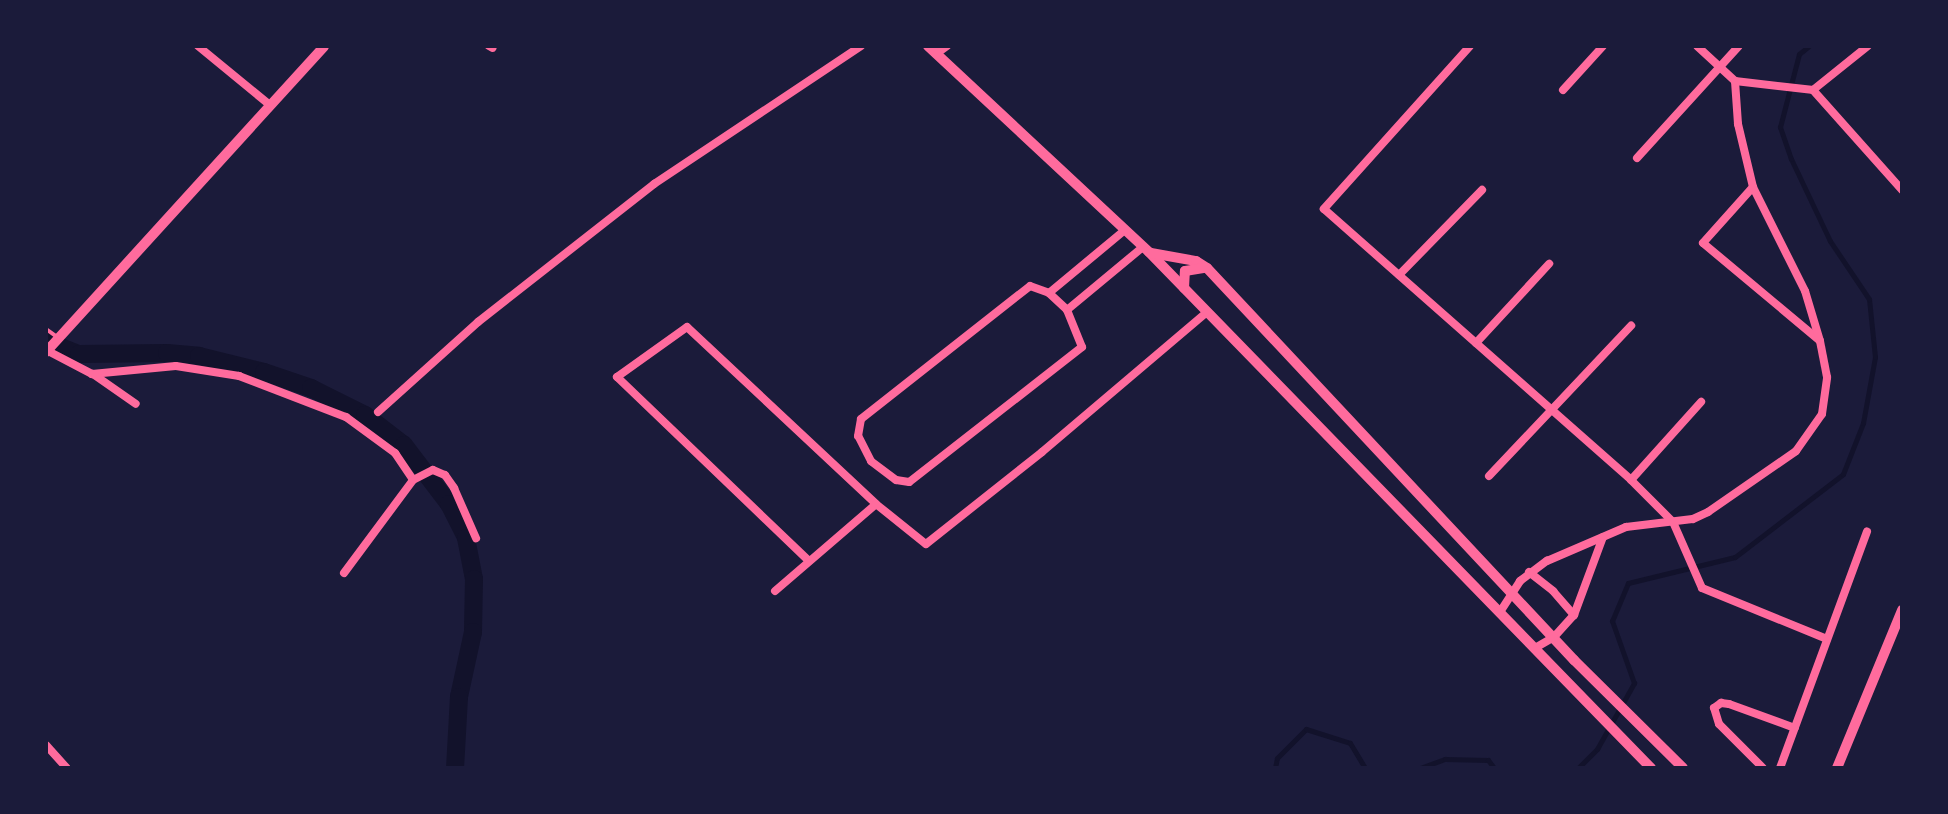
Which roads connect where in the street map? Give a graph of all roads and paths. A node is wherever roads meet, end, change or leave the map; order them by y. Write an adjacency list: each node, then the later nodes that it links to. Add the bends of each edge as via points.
1 (198, 46): 15 (street)
2 (324, 46): 15 (street)
3 (861, 46): 38 (street, via 654,184 478,322)
4 (947, 46): 10 (street)
5 (1470, 46): 24 (street, via 1324,209)
6 (1603, 46): 13 (street)
7 (1697, 46): 11 (street)
8 (1739, 46): 11 (street)
9 (1868, 46): 14 (street)
10 (932, 50): 20 (street)
11 (1720, 67): 12 (street); 16 (street)
12 (1735, 81): 14 (street); 17 (street, via 1738,124)
13 (1563, 90)
14 (1813, 90): 19 (street)
15 (271, 106): 33 (street)
16 (1637, 158)
17 (1753, 187): 31 (street, via 1805,291); 31 (street, via 1703,243)
18 (1482, 190): 24 (street)
19 (1902, 190)
20 (1125, 230): 21 (street); 26 (street)
21 (1146, 250): 23 (street); 25 (street); 27 (street)
22 (1549, 264): 32 (street)
23 (1207, 268): 25 (street, via 1185,271); 51 (street)
24 (1399, 275): 32 (street)
25 (1184, 288): 28 (street)
26 (1049, 293): 27 (street); 27 (street, via 1030,286 861,419 858,436 871,461 896,480 909,482 1082,347)
27 (1067, 310)
28 (1207, 312): 42 (street, via 926,544); 53 (street)
29 (1631, 326): 37 (street)
30 (46, 329): 33 (lane)
31 (1820, 341): 43 (street, via 1827,377 1822,414 1796,451 1708,512)
32 (1476, 343): 37 (street)
33 (52, 346): 34 (street)
34 (92, 374): 36 (street); 40 (street, via 176,366 239,376 346,417 395,453)
35 (1701, 402): 41 (street)
36 (136, 404)
37 (1553, 411): 39 (street); 41 (street)
38 (378, 412)
39 (1489, 476)
40 (418, 478): 46 (street, via 433,470 445,475); 49 (street)
41 (1631, 480): 43 (street)
42 (876, 504): 47 (street); 47 (street, via 687,327 617,377)
43 (1673, 522): 45 (street, via 1644,522); 56 (street, via 1697,580 1709,593)
44 (1867, 532): 56 (street)
45 (1603, 537): 48 (street); 54 (street)
46 (476, 538)
47 (809, 561): 50 (street)
48 (1529, 572): 51 (street); 54 (street)
49 (344, 573)
50 (775, 591)
51 (1511, 592): 53 (street); 55 (street)
52 (1902, 610): 65 (street)
53 (1500, 612): 57 (street)
54 (1574, 615): 55 (street)
55 (1554, 637): 57 (street); 62 (street)
56 (1827, 639): 58 (street)
57 (1535, 648): 61 (street)
58 (1795, 728): 63 (street, via 1729,704 1714,708 1719,724); 64 (street)
59 (46, 746): 60 (street)
60 (67, 768)
61 (1651, 768)
62 (1683, 768)
63 (1763, 768)
64 (1780, 768)
65 (1837, 768)

